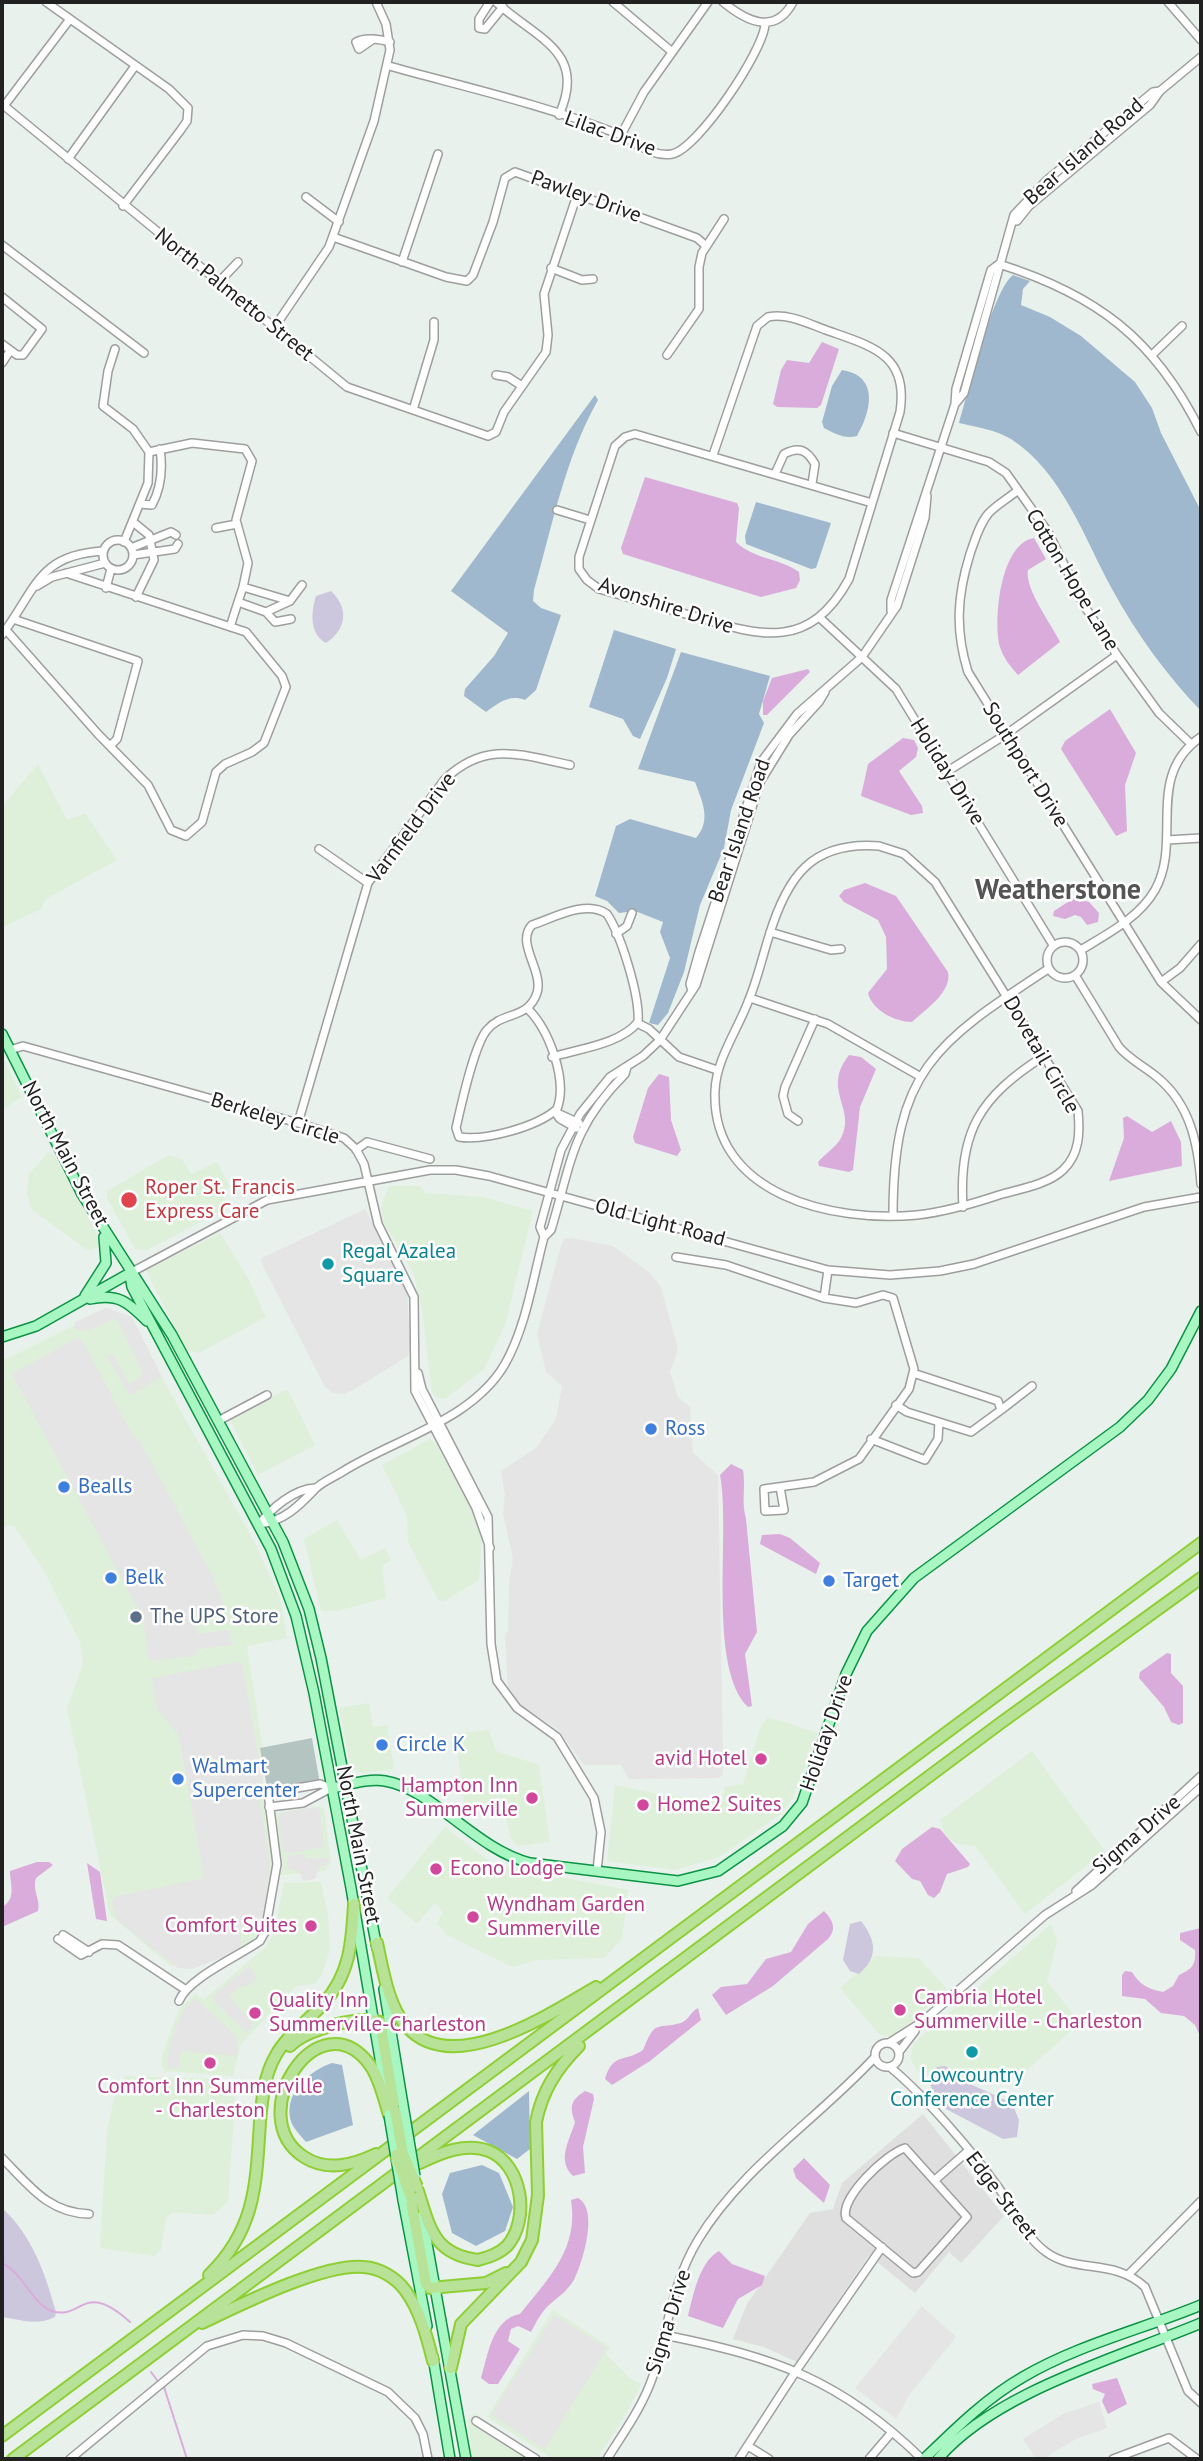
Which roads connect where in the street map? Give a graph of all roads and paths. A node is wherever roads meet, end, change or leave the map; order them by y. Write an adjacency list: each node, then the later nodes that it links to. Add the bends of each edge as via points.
1 (46, 2): 10 (street)
2 (376, 2): 14 (street)
3 (490, 2): 9 (street, via 479,19 479,28 485,29)
4 (613, 2): 15 (street)
5 (708, 2): 15 (street)
6 (723, 2): 11 (street, via 746,20)
7 (793, 2): 11 (street, via 780,17)
8 (1168, 2): 13 (street)
9 (499, 5): 20 (street, via 564,61 569,82)
10 (70, 19): 17 (street); 19 (street)
11 (765, 24): 21 (street, Lilac Drive, via 759,48 688,147 660,154)
12 (372, 40): 14 (street)
13 (1201, 40)
14 (390, 41): 18 (street)
15 (671, 51): 21 (street)
16 (1201, 57): 34 (street, Bear Island Road, via 1027,199 1014,215)
17 (135, 66): 23 (street); 26 (street, via 183,100 189,113)
18 (389, 66): 20 (street, Lilac Drive); 28 (street)
19 (3, 105): 23 (street, North Palmetto Street)
20 (559, 115): 21 (street, Lilac Drive)
21 (621, 135)
22 (438, 154): 33 (street)
23 (68, 159): 26 (street, North Palmetto Street)
24 (577, 195): 31 (street, Pawley Drive, via 697,238); 33 (street, Pawley Drive, via 511,172 470,279 456,280); 35 (street)
25 (306, 197): 28 (street)
26 (123, 206): 37 (street, North Palmetto Street)
27 (724, 219): 31 (street)
28 (339, 222): 29 (street)
29 (332, 237): 33 (street, Pawley Drive); 41 (street, via 323,259)
30 (2, 245): 45 (street)
31 (706, 246): 47 (street, via 699,267 699,309)
32 (238, 262): 37 (street)
33 (401, 262)
34 (999, 264): 46 (street, via 1030,274 1100,310); 54 (street, Bear Island Road, via 964,393 955,404)
35 (551, 268): 36 (street, via 582,280); 50 (street, via 544,294 547,346)
36 (593, 279)
37 (218, 283): 41 (street, North Palmetto Street)
38 (2, 297): 44 (street, via 42,329 26,352 17,355)
39 (434, 322): 51 (street, via 434,340)
40 (1182, 326): 46 (street)
41 (274, 328): 51 (street, North Palmetto Street, via 347,387)
42 (2, 344): 44 (street)
43 (116, 349): 56 (street, via 103,406 133,429)
44 (10, 351): 48 (street)
45 (144, 354)
46 (1153, 354): 52 (street)
47 (667, 355)
48 (2, 363)
49 (496, 375): 50 (street)
50 (522, 386): 51 (street, North Palmetto Street, via 494,435)
51 (413, 410)
52 (1201, 432)
53 (894, 433): 54 (street, Cotton Hope Lane); 57 (street, Avonshire Drive, via 902,395 888,357 874,347 779,314 757,326); 61 (street, Avonshire Drive)
54 (942, 449): 60 (street, Cotton Hope Lane, via 989,462 1006,472); 91 (street, Bear Island Road, via 891,600 891,612)
55 (160, 450): 56 (street); 62 (street, via 155,498 152,505); 66 (street, via 192,443 249,451 252,461)
56 (149, 452): 62 (street, via 148,484)
57 (713, 455): 58 (street, Avonshire Drive); 64 (street, Avonshire Drive, via 645,435 625,437 615,446)
58 (775, 474): 59 (street, Avonshire Drive); 59 (street, via 784,454 802,450 815,464)
59 (812, 484): 61 (street, Avonshire Drive)
60 (1018, 490): 90 (street, Cotton Hope Lane, via 1048,532 1085,607); 92 (street, Southport Drive, via 988,514 976,534 957,621 968,672)
61 (872, 503): 85 (street, Avonshire Drive, via 849,579)
62 (140, 504): 65 (street)
63 (557, 510): 64 (street)
64 (590, 520): 85 (street, Avonshire Drive, via 579,569 599,589 750,633 795,630)
65 (133, 522): 68 (street); 69 (street)
66 (237, 524): 67 (street); 79 (street, via 248,563)
67 (216, 528)
68 (151, 540): 71 (street); 72 (street); 72 (street, via 172,532 177,539 175,549)
69 (124, 542): 70 (street, via 111,541); 71 (street)
70 (103, 551): 73 (street); 74 (street, via 72,555)
71 (132, 552): 72 (street); 73 (street, via 126,568)
72 (154, 552): 81 (street, via 152,569)
73 (108, 566): 75 (street); 80 (street)
74 (47, 570): 76 (street); 78 (street)
75 (66, 573): 76 (street); 80 (street)
76 (52, 577): 78 (street)
77 (302, 585): 82 (street)
78 (36, 586): 86 (street)
79 (243, 587): 82 (street); 83 (street)
80 (106, 588): 81 (street)
81 (136, 597): 88 (street)
82 (289, 601): 84 (street)
83 (238, 602): 84 (street); 88 (street)
84 (266, 612): 87 (street, via 275,622)
85 (819, 617): 91 (street, Holiday Drive)
86 (13, 619): 89 (street); 95 (street, via 138,661 117,739)
87 (291, 619)
88 (230, 627): 95 (street, via 251,637 286,687 264,743 216,772 202,822 194,832 186,836 171,830 148,785)
89 (4, 632): 95 (street)
90 (1116, 655): 92 (street); 94 (street, Cotton Hope Lane, via 1159,713)
91 (862, 657): 97 (street, Holiday Drive, via 896,689); 120 (street, Bear Island Road, via 789,735 760,782 692,991)
92 (1006, 735): 97 (street); 103 (street, Southport Drive)
93 (1201, 737): 94 (street)
94 (1191, 744): 99 (street, via 1170,780 1165,806)
95 (110, 746)
96 (570, 765): 101 (street, Varnfield Drive, via 502,753 480,754 460,764)
97 (948, 771): 107 (street, Holiday Drive)
98 (1201, 838): 99 (street)
99 (1167, 840): 103 (street, via 1155,890)
100 (319, 849): 101 (street)
101 (368, 883): 128 (street, Varnfield Drive)
102 (632, 913): 105 (street)
103 (1124, 923): 109 (street); 112 (street, Southport Drive)
104 (770, 932): 108 (street, via 831,950); 113 (street, Dovetail Circle, via 784,892 800,870 833,850 878,846 904,854 935,882); 114 (street, Dovetail Circle)
105 (616, 934): 115 (street, via 610,917 595,908 532,925 526,938 538,987); 118 (street, via 639,1009)
106 (1201, 944): 112 (street)
107 (1053, 946): 109 (street, via 1069,942); 110 (street, via 1046,959)
108 (842, 949)
109 (1081, 950): 111 (street, via 1082,966)
110 (1048, 969): 111 (street, via 1059,978); 113 (street)
111 (1075, 975): 133 (street, via 1126,1056 1159,1078 1184,1110 1196,1142)
112 (1161, 982): 117 (street, Southport Drive)
113 (1008, 996): 122 (street, Dovetail Circle); 125 (street, via 945,1043)
114 (750, 998): 116 (street); 124 (street, Dovetail Circle)
115 (527, 1009): 123 (street, via 542,1028); 126 (street, via 486,1031 456,1133 485,1139)
116 (815, 1019): 125 (street); 127 (street, via 783,1096 788,1114)
117 (1201, 1020)
118 (637, 1023): 120 (street); 123 (street, via 614,1038)
119 (2, 1034): 121 (main road, North Main Street)
120 (660, 1040): 124 (street, via 688,1062); 129 (street, Bear Island Road, via 601,1087)
121 (10, 1049): 128 (street, Berkeley Circle, via 23,1046); 139 (main road, North Main Street)
122 (1044, 1056): 137 (street, via 1012,1076 978,1115 964,1153); 137 (street, Dovetail Circle, via 1078,1111 1080,1133 1074,1156 1050,1179)
123 (552, 1057): 126 (street, via 561,1091)
124 (717, 1070): 138 (street, Dovetail Circle, via 720,1136 742,1170 762,1185 805,1203 853,1214)
125 (921, 1077): 138 (street, via 896,1144)
126 (555, 1112): 129 (street)
127 (798, 1121)
128 (298, 1123): 130 (street, Berkeley Circle, via 340,1137)
129 (579, 1126): 134 (street, Bear Island Road, via 561,1150); 135 (street, Bear Island Road)
130 (356, 1150): 131 (street, via 367,1142); 132 (street, Berkeley Circle)
131 (430, 1159)
132 (369, 1180): 134 (street, Old Light Road, via 456,1170); 143 (street, Old Light Road, via 267,1200); 156 (street, Berkeley Circle, via 378,1224 415,1297 415,1391)
133 (1201, 1184)
134 (550, 1194): 135 (street, Old Light Road); 140 (street, via 540,1227)
135 (561, 1196): 140 (street, via 551,1230); 142 (street, Old Light Road)
136 (1201, 1197): 142 (street, Old Light Road, via 1144,1207 940,1271 890,1275)
137 (963, 1206): 138 (street, Dovetail Circle)
138 (893, 1216)
139 (101, 1225): 143 (main road, North Main Street); 145 (main road, via 106,1264)
140 (544, 1237): 156 (street, via 504,1366 476,1396)
141 (677, 1257): 144 (street, via 726,1265)
142 (828, 1270): 144 (street)
143 (130, 1273): 145 (main road); 147 (main road, North Main Street, via 131,1287); 154 (main road, North Main Street, via 172,1335)
144 (824, 1298): 149 (street, via 856,1303 883,1295 893,1298 911,1351)
145 (82, 1300): 147 (main road, via 116,1296 128,1301); 148 (main road, via 36,1326)
146 (1201, 1311): 170 (main road, Holiday Drive, via 1171,1369 1120,1427 914,1578 892,1599 867,1631 846,1674 808,1788 794,1816 718,1871 698,1878 678,1881)
147 (157, 1331): 162 (main road, North Main Street)
148 (2, 1337)
149 (913, 1373): 152 (street, via 909,1389); 153 (street, via 998,1401)
150 (1032, 1386): 153 (street)
151 (267, 1395): 154 (street)
152 (896, 1405): 155 (street); 157 (street)
153 (1001, 1410): 155 (street, via 971,1433)
154 (218, 1421): 160 (main road, North Main Street)
155 (939, 1422): 157 (street, via 938,1439 925,1460)
156 (435, 1424): 159 (street); 170 (street, Berkeley Circle, via 477,1508 490,1548 492,1666 505,1696 557,1737 594,1798 601,1832)
157 (870, 1439): 158 (street, via 859,1459 814,1482)
158 (780, 1487)
159 (315, 1488): 160 (street, via 304,1489); 161 (street, via 309,1498)
160 (269, 1511): 161 (main road, North Main Street); 162 (street)
161 (274, 1522): 162 (street); 166 (main road, North Main Street, via 309,1609)
162 (259, 1524): 168 (main road, North Main Street, via 296,1616)
163 (1201, 1543): 175 (highway)
164 (1201, 1578): 178 (highway)
165 (1201, 1776): 171 (street, Sigma Drive)
166 (348, 1785): 168 (main road, Holiday Drive); 170 (main road, Holiday Drive, via 389,1782 407,1789 510,1857); 174 (main road, North Main Street)
167 (1201, 1787): 171 (street, Sigma Drive, via 1131,1853)
168 (332, 1788): 169 (street, via 303,1803); 169 (street, via 320,1784 268,1793); 172 (main road, North Main Street)
169 (270, 1807): 176 (street, via 277,1864 265,1932 260,1941)
170 (597, 1871)
171 (1074, 1895): 180 (street, Sigma Drive, via 1018,1937)
172 (354, 1904): 179 (main road, North Main Street); 187 (highway, via 343,1975 275,2056)
173 (61, 1937): 176 (street, via 78,1955 102,1944 118,1945)
174 (377, 1942): 175 (highway, via 389,1991 406,2027 432,2045 453,2049 478,2044 563,2007); 189 (main road, North Main Street)
175 (635, 1965): 190 (highway)
176 (186, 1990): 177 (street)
177 (179, 2001)
178 (616, 2010): 194 (highway); 200 (highway, via 566,2059 544,2093 536,2122 537,2217)
179 (373, 2020): 187 (highway, via 309,2032 281,2054); 189 (highway, via 380,2022)
180 (922, 2022): 181 (street, Sigma Drive); 182 (street, Sigma Drive)
181 (889, 2043): 182 (street); 183 (street, via 878,2046)
182 (899, 2056): 185 (street); 188 (street, Edge Street)
183 (874, 2057): 184 (street); 186 (street, Sigma Drive)
184 (880, 2066): 185 (street); 186 (street, Sigma Drive)
185 (890, 2067): 188 (street, Edge Street)
186 (859, 2074): 208 (street, Sigma Drive, via 718,2212 683,2268)
187 (266, 2080): 203 (highway, via 253,2203 245,2226 222,2263)
188 (906, 2080): 191 (street, Edge Street)
189 (396, 2110): 190 (highway, via 370,2065 341,2045 323,2046 303,2057 289,2076 281,2111 300,2154 325,2166 356,2163); 192 (main road, North Main Street, bridge); 196 (highway, bridge)
190 (415, 2131): 203 (highway)
191 (968, 2151): 195 (street); 201 (street, Edge Street, via 1046,2253)
192 (396, 2155): 196 (highway, bridge)
193 (2, 2158): 198 (street, via 53,2207)
194 (393, 2176): 196 (highway, via 451,2151 489,2151 516,2181 520,2213 516,2232 506,2246 478,2260 448,2252); 207 (highway)
195 (935, 2180): 199 (street, via 967,2217 919,2272 913,2273); 199 (street, via 910,2152 900,2149 847,2200 846,2217)
196 (412, 2193): 202 (highway, via 426,2284); 210 (main road)
197 (1201, 2201): 201 (street)
198 (89, 2214)
199 (882, 2247): 212 (street)
200 (521, 2262): 202 (highway, via 486,2283); 211 (highway, via 461,2324)
201 (1129, 2274): 205 (street, via 1145,2287)
202 (436, 2290): 211 (main road)
203 (182, 2301): 216 (highway)
204 (1201, 2305): 205 (main road)
205 (1160, 2322): 209 (street); 228 (main road, via 1023,2376 981,2405)
206 (1201, 2323): 209 (main road)
207 (180, 2334): 210 (highway, via 296,2283 344,2268 364,2267 393,2278 405,2290); 218 (highway)
208 (664, 2335): 212 (street, via 733,2349); 224 (street, Sigma Drive, via 643,2400)
209 (1166, 2338): 213 (street, via 1188,2391); 229 (main road, via 1028,2392 972,2427)
210 (433, 2361): 221 (main road)
211 (451, 2368): 222 (main road)
212 (796, 2371): 215 (street, via 843,2394); 217 (street)
213 (1201, 2403)
214 (476, 2421): 223 (street)
215 (892, 2432): 227 (street); 228 (street)
216 (2, 2437)
217 (748, 2446): 225 (street); 226 (street)
218 (13, 2459)
219 (69, 2459): 220 (street, via 207,2346 243,2335 286,2343 387,2392 415,2418)
220 (428, 2459)
221 (450, 2459)
222 (466, 2459)
223 (536, 2459)
224 (607, 2459)
225 (739, 2459)
226 (769, 2459)
227 (869, 2459)
228 (923, 2459)
229 (938, 2459)
230 (1113, 2459): 231 (street, via 1169,2438)
231 (1197, 2459)

